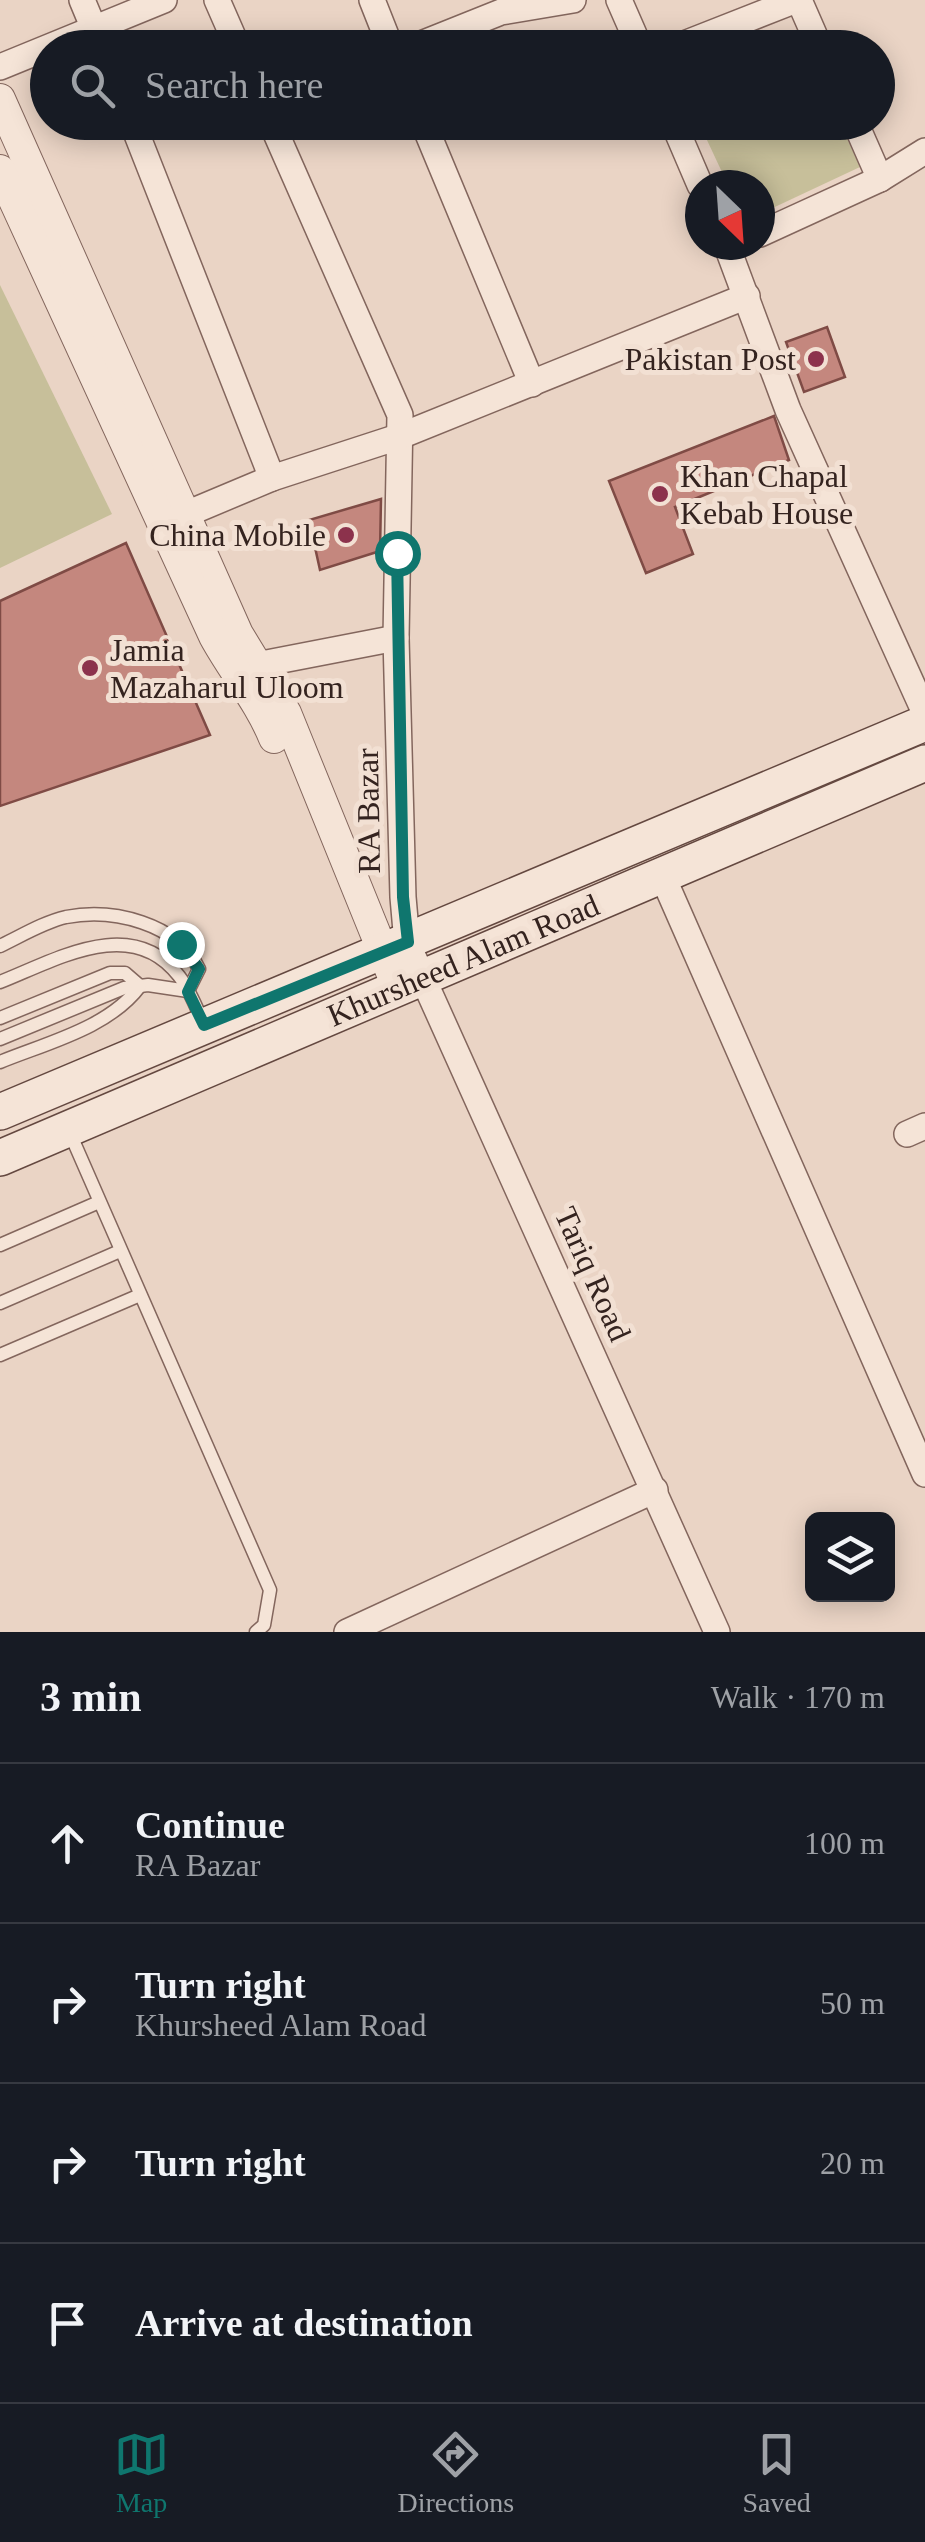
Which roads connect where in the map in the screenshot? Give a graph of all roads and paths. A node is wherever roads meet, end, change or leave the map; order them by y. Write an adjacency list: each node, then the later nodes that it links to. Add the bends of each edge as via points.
1 (82, 0): 9 (street)
2 (164, 0): 10 (street)
3 (217, 0): 11 (street)
4 (372, 0): 12 (street)
5 (573, 0): 8 (street)
6 (619, 0): 14 (street)
7 (798, 0): 15 (street); 16 (street)
8 (500, 6): 13 (street)
9 (95, 30)
10 (110, 30)
11 (230, 30)
12 (384, 30)
13 (450, 30)
14 (632, 30)
15 (720, 30)
16 (812, 30)
17 (30, 58): 18 (street)
18 (0, 67)
19 (0, 98): 35 (street)
20 (139, 140): 34 (street)
21 (279, 140): 33 (street, RA Bazar, via 400,416)
22 (430, 140): 32 (street)
23 (681, 140): 27 (street)
24 (862, 140): 28 (street)
25 (925, 151): 28 (street)
26 (0, 170): 43 (street, via 214,636 268,721)
27 (694, 170)
28 (880, 179): 29 (street)
29 (775, 227)
30 (735, 260): 31 (street)
31 (747, 296): 32 (street); 38 (street, via 794,425)
32 (532, 384): 33 (street)
33 (398, 438): 34 (street); 36 (street, RA Bazar)
34 (272, 478): 35 (street)
35 (184, 515): 37 (street)
36 (396, 638): 37 (street); 43 (street, RA Bazar, via 403,897)
37 (256, 666): 43 (street, via 286,713)
38 (925, 712)
39 (925, 722): 43 (main road, Khursheed Alam Road)
40 (925, 763): 41 (main road, Khursheed Alam Road)
41 (662, 875): 46 (main road, Khursheed Alam Road); 61 (street)
42 (0, 946): 47 (lane, via 62,918 136,921 168,934 191,954 199,969)
43 (385, 952): 46 (street); 49 (main road, Khursheed Alam Road)
44 (0, 982): 47 (lane, via 100,944 117,944 161,959)
45 (140, 986): 47 (lane); 48 (lane, via 125,973 110,974); 50 (lane); 51 (lane, via 104,1018)
46 (400, 988): 53 (main road, Khursheed Alam Road); 62 (street, Tariq Road)
47 (188, 992): 49 (lane)
48 (0, 1018)
49 (204, 1025): 52 (main road, Khursheed Alam Road)
50 (0, 1039)
51 (0, 1062)
52 (0, 1112)
53 (68, 1129): 54 (main road, Khursheed Alam Road); 55 (lane)
54 (0, 1158)
55 (99, 1202): 56 (lane); 57 (lane)
56 (0, 1245)
57 (120, 1251): 58 (lane); 59 (lane)
58 (140, 1295): 60 (lane); 63 (lane, via 270,1590 264,1625)
59 (0, 1303)
60 (0, 1355)
61 (925, 1474)
62 (655, 1490): 64 (street); 65 (street, Tariq Road)
63 (256, 1632)
64 (347, 1632)
65 (717, 1632)

